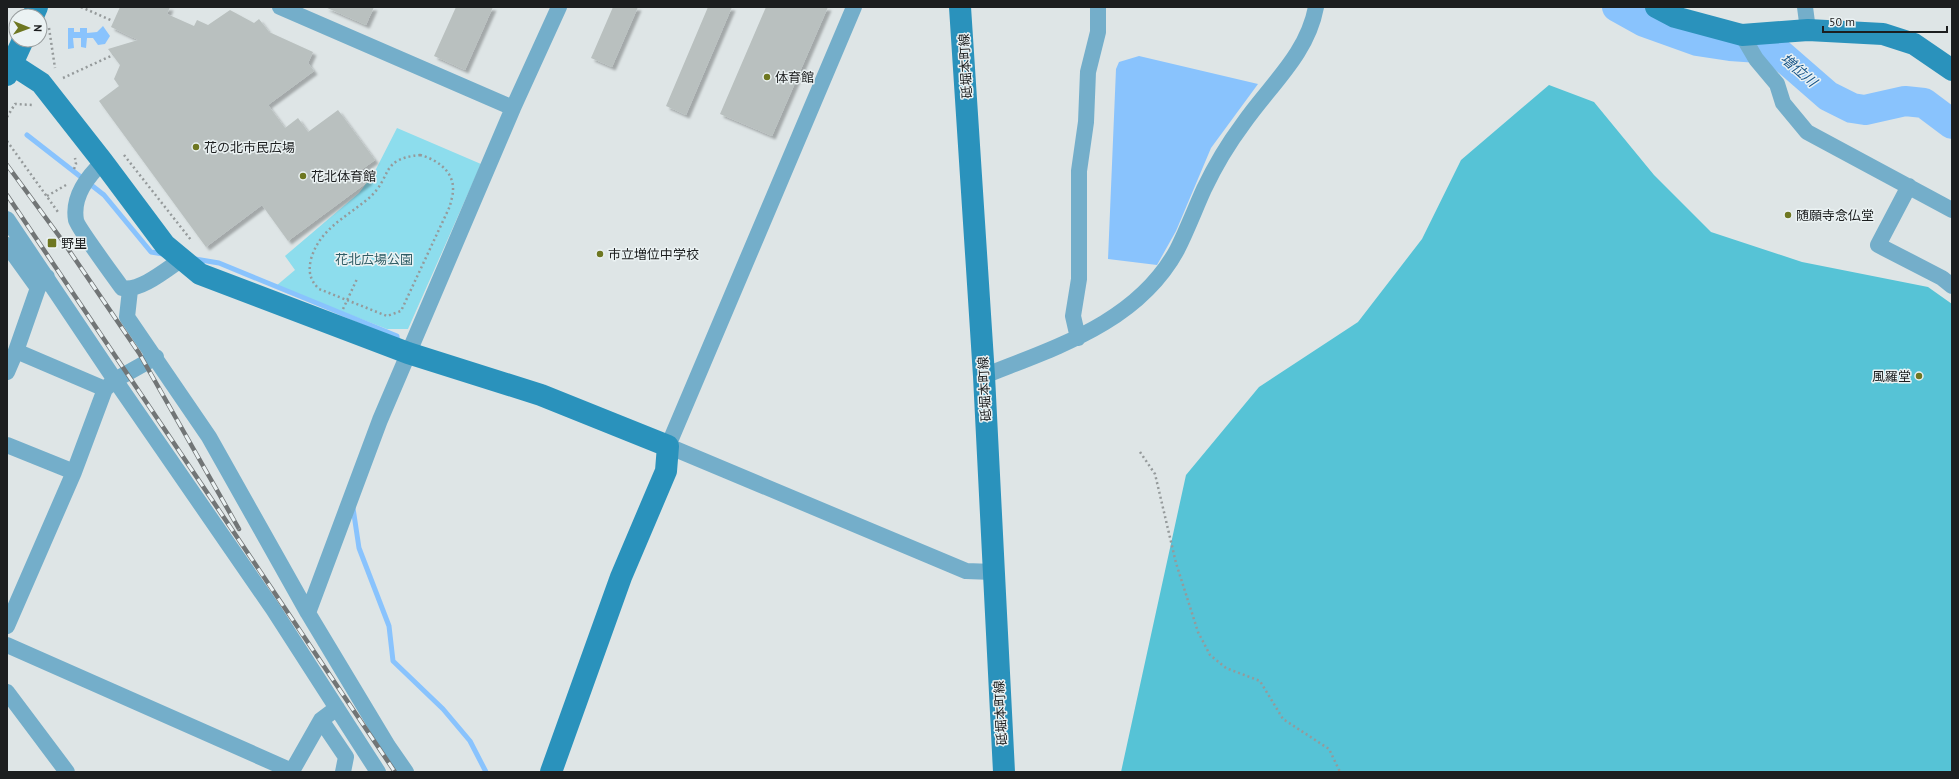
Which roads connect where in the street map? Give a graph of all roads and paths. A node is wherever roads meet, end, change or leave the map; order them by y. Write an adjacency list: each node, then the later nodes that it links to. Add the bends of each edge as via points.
1 (81, 7): 10 (path)
2 (280, 7): 21 (street)
3 (558, 7): 21 (street)
4 (854, 7): 47 (street)
5 (960, 7): 44 (street, 砥堀本町線)
6 (1098, 7): 39 (street, via 1098,32 1088,72 1086,122 1079,171 1079,279 1073,316)
7 (1316, 7): 39 (street, via 1313,23 1297,56 1242,124 1220,158 1177,250 1159,278 1132,305)
8 (1656, 7): 13 (street, via 1675,17)
9 (1805, 7): 12 (street)
10 (113, 21)
11 (48, 28): 18 (path, via 54,67)
12 (1808, 30): 13 (street); 17 (street, via 1884,34 1914,44)
13 (1742, 35): 28 (street, via 1756,59 1777,84 1783,103 1807,132)
14 (19, 48): 16 (street)
15 (113, 55): 18 (path)
16 (9, 66): 25 (street, via 41,82)
17 (1952, 70)
18 (63, 78): 19 (path)
19 (68, 84)
20 (40, 106): 22 (path, via 15,104)
21 (513, 108): 41 (street)
22 (7, 118)
23 (7, 141): 27 (path, via 48,196)
24 (74, 152): 26 (path, via 76,164)
25 (112, 157): 32 (path); 32 (street, via 165,245); 36 (street, via 88,176 77,200 76,221 122,288)
26 (71, 176)
27 (69, 182)
28 (1909, 186): 29 (street); 35 (street, via 1878,245 1942,278)
29 (1952, 210)
30 (7, 219): 34 (street)
31 (7, 245): 34 (street)
32 (188, 252): 36 (street, via 140,286); 41 (street, via 200,274)
33 (357, 279): 37 (path)
34 (42, 283): 40 (street); 45 (street)
35 (1952, 286)
36 (130, 290): 42 (street, via 126,317)
37 (348, 301): 37 (path, via 387,316 401,311 450,206 453,189 450,177 431,157 406,156 395,161 371,197 329,229 315,246 310,267 311,281 319,289); 38 (path)
38 (342, 314)
39 (1078, 338): 44 (street)
40 (16, 351): 43 (street); 45 (street)
41 (408, 353): 47 (street, via 541,395); 51 (street, via 380,420)
42 (156, 358): 45 (street); 51 (street, via 209,437)
43 (7, 372)
44 (984, 376): 50 (street, 砥堀本町線)
45 (110, 384): 49 (street); 55 (street, via 274,609)
46 (7, 445): 49 (street)
47 (668, 446): 50 (street, via 966,571); 61 (street, via 666,471 621,577)
48 (1140, 452): 63 (path, via 1155,474 1178,570 1198,632 1210,655 1226,668 1260,681 1283,719 1329,749)
49 (74, 472): 52 (street)
50 (993, 572): 62 (street, 砥堀本町線)
51 (308, 613): 60 (street)
52 (7, 626)
53 (7, 645): 56 (street, via 292,771)
54 (7, 692): 57 (street)
55 (337, 708): 56 (street); 59 (street)
56 (322, 720): 58 (street, via 346,758)
57 (67, 772)
58 (343, 772)
59 (378, 772)
60 (406, 772)
61 (551, 772)
62 (1004, 772)
63 (1340, 772)

